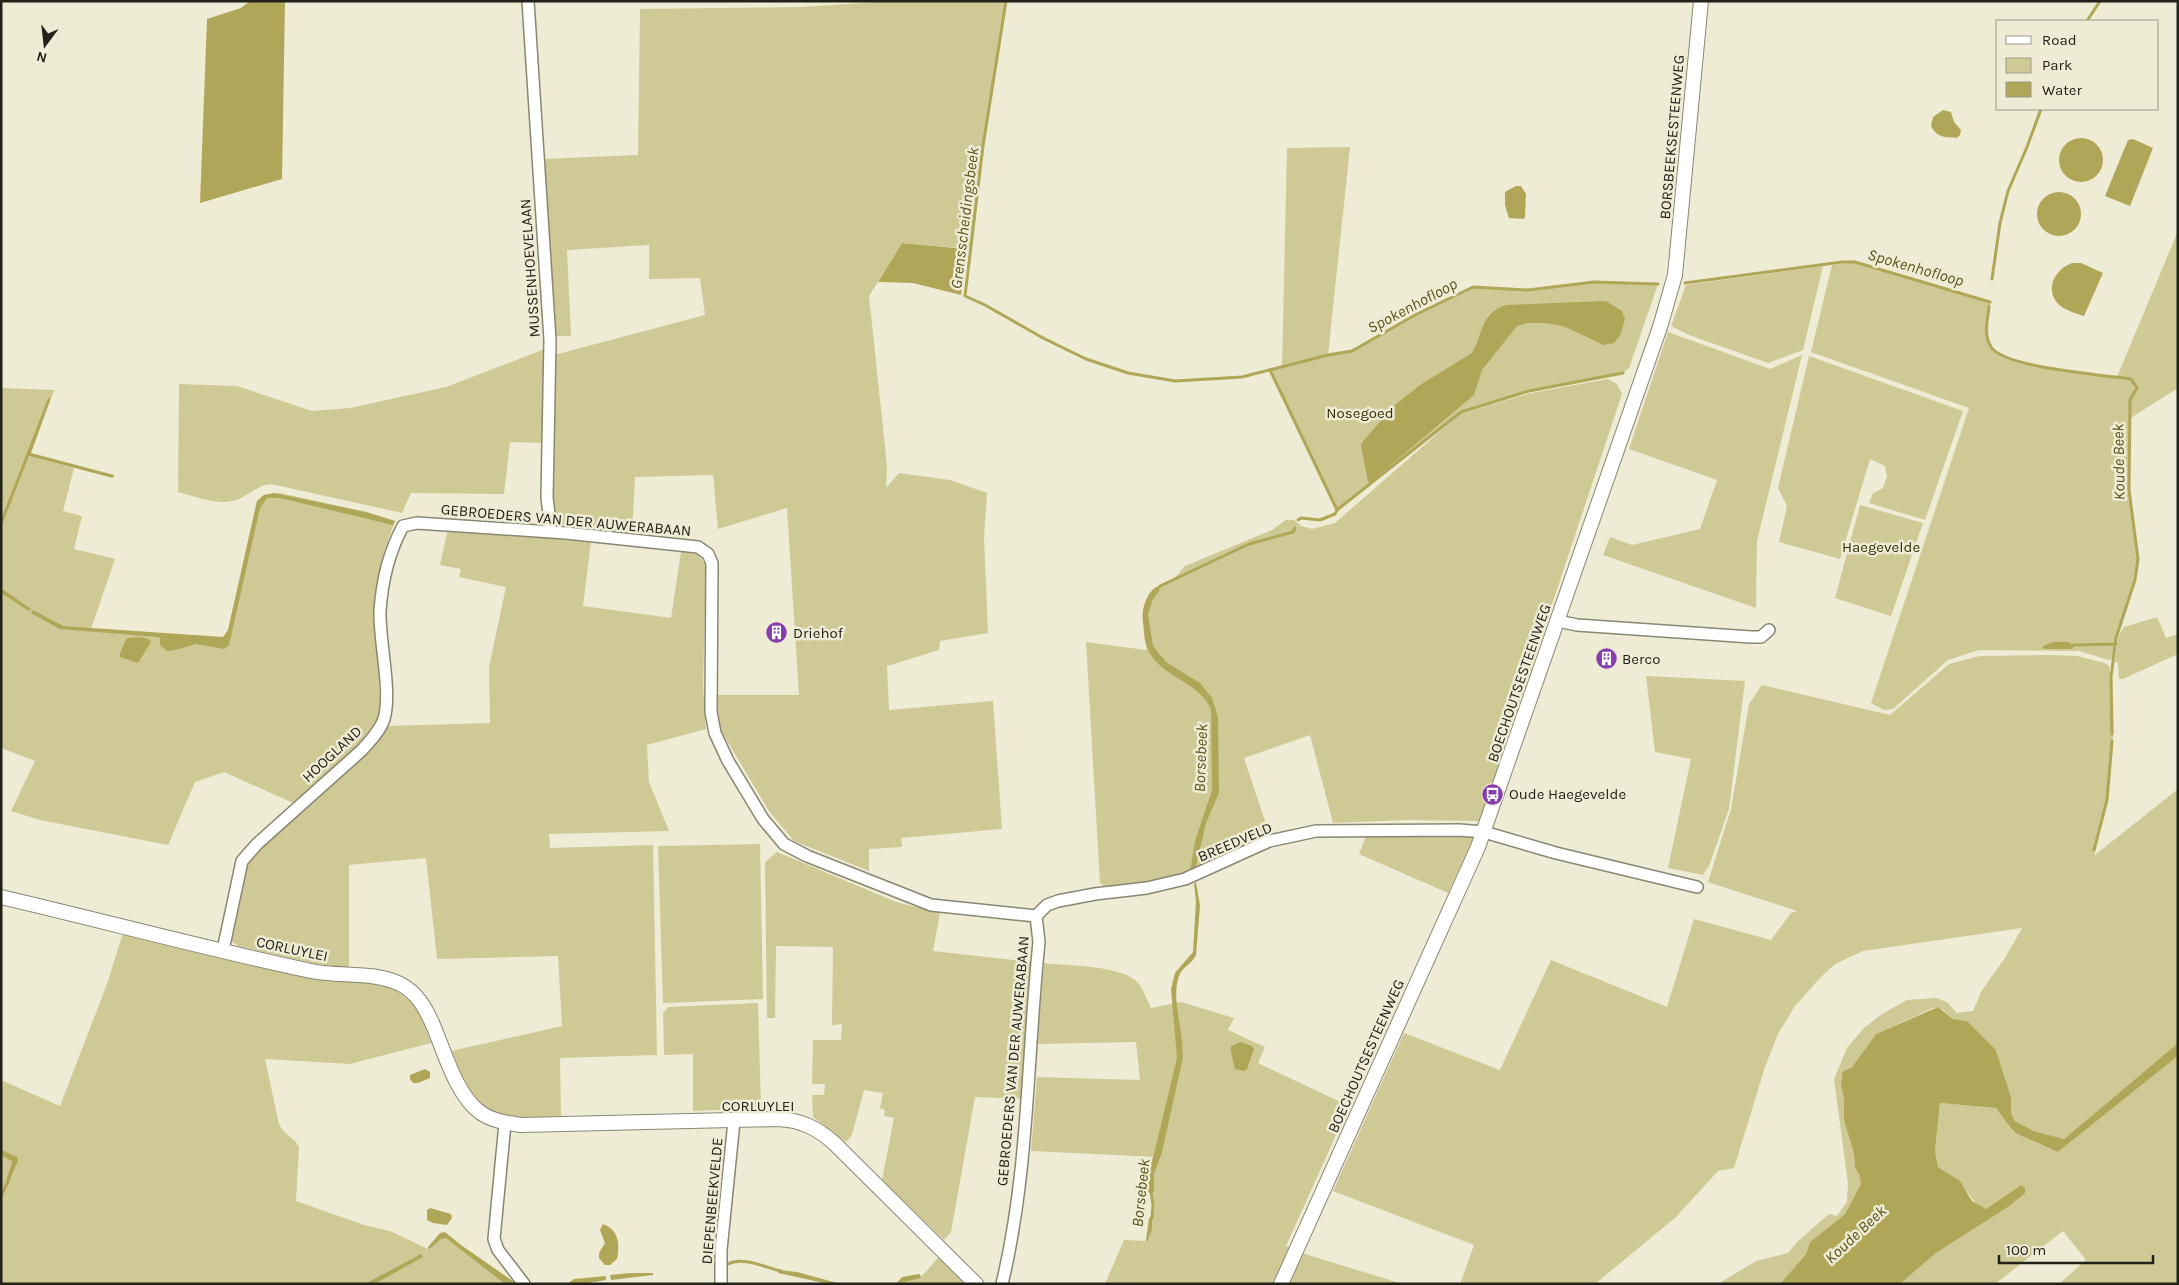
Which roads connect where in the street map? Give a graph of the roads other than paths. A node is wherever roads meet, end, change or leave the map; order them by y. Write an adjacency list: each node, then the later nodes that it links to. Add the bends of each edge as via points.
1 (528, 1): 5 (street, MUSSENHOEVELAAN, via 550,340 547,497)
2 (1701, 1): 3 (street, BORSBEEKSESTEENWEG)
3 (1675, 275): 6 (street, BOECHOUTSESTEENWEG)
4 (403, 526): 5 (street, GEBROEDERS VAN DER AUWERABAAN, via 417,523); 12 (street, HOOGLAND, via 388,559 380,612 386,702 384,719 362,750 242,861)
5 (551, 532): 11 (street, GEBROEDERS VAN DER AUWERABAAN, via 698,546 708,554 713,572 711,712 715,733 750,800 784,844 931,905)
6 (1558, 621): 7 (street, via 1752,637 1761,637); 8 (street, BOECHOUTSESTEENWEG)
7 (1769, 630)
8 (1484, 832): 9 (street); 11 (street, BREEDVELD, via 1387,830 1301,833 1269,841 1185,879 1058,901 1047,905); 19 (street, BOECHOUTSESTEENWEG)
9 (1697, 887)
10 (1, 897): 12 (street, CORLUYLEI)
11 (1036, 916): 18 (street, GEBROEDERS VAN DER AUWERABAAN, via 1039,942 1024,1136 1015,1214)
12 (222, 950): 14 (street, CORLUYLEI, via 310,971 385,979 401,984 426,1010 466,1098 482,1114)
13 (734, 1121): 14 (street, CORLUYLEI); 16 (street, DIEPENBEEKVELDE, via 721,1250); 17 (street, CORLUYLEI, via 790,1120 802,1122 825,1135)
14 (505, 1123): 15 (street, via 494,1239 498,1250)
15 (524, 1284)
16 (721, 1284)
17 (976, 1284)
18 (1002, 1284)
19 (1282, 1284)

